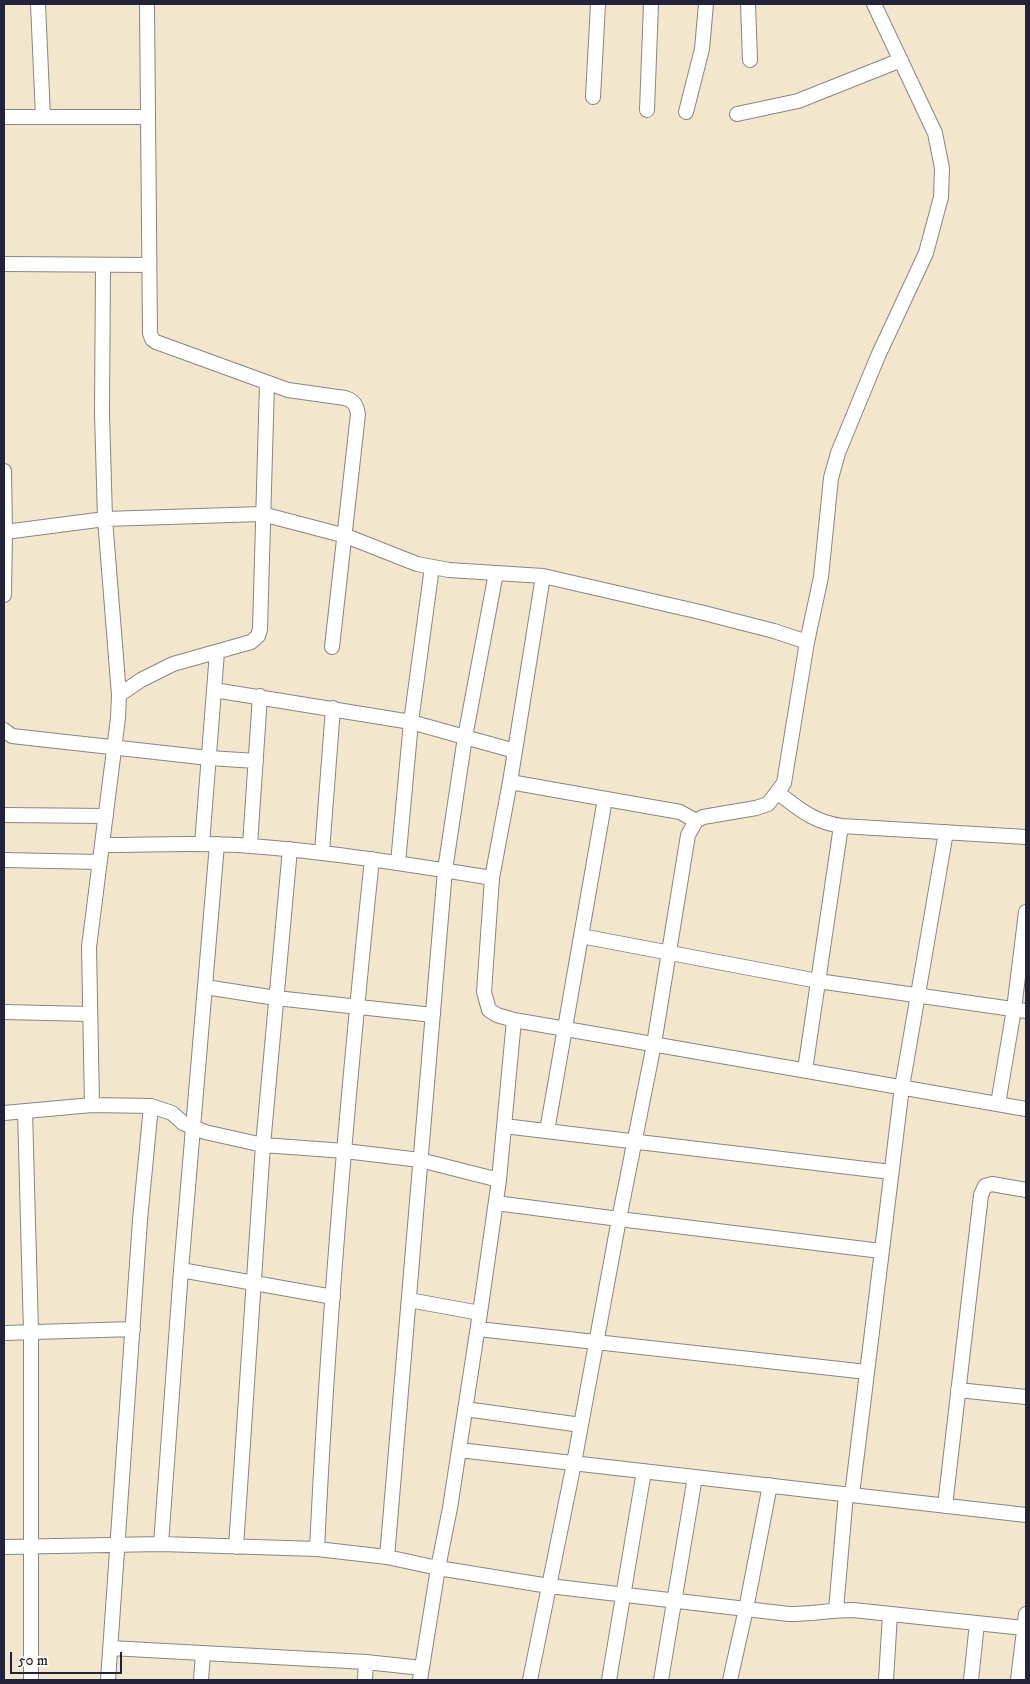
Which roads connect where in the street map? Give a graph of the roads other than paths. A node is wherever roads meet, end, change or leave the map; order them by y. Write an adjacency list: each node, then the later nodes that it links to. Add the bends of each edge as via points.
1 (38, 4): 15 (street)
2 (147, 4): 16 (street)
3 (598, 4): 10 (street)
4 (650, 4): 11 (street)
5 (706, 4): 12 (street, via 702,49)
6 (748, 4): 8 (street)
7 (874, 4): 9 (street)
8 (750, 60)
9 (902, 60): 13 (street, via 798,101); 30 (street, via 935,133 942,168 942,197 926,253 838,453 832,478 821,577)
10 (593, 97)
11 (647, 110)
12 (686, 112)
13 (737, 114)
14 (4, 117): 15 (street)
15 (43, 117): 16 (street)
16 (147, 117): 19 (street)
17 (4, 264): 18 (street)
18 (103, 265): 19 (street); 23 (street)
19 (149, 265): 20 (street, via 152,339)
20 (266, 383): 22 (street); 25 (street, via 288,390 344,398 356,405 358,414)
21 (4, 471): 24 (street)
22 (262, 514): 23 (street); 25 (street); 32 (street, via 258,636 251,642)
23 (105, 519): 24 (street); 34 (street)
24 (5, 532): 29 (street)
25 (346, 536): 26 (street); 31 (street)
26 (432, 567): 27 (street); 37 (street)
27 (496, 572): 28 (street); 39 (street)
28 (543, 576): 30 (street, via 700,612); 41 (street)
29 (4, 595)
30 (807, 642): 45 (street, via 784,783)
31 (332, 646)
32 (216, 652): 33 (street); 34 (street, via 165,668)
33 (214, 690): 35 (street); 42 (street)
34 (119, 695): 40 (street)
35 (260, 696): 36 (street); 43 (street)
36 (333, 708): 37 (street); 58 (street)
37 (411, 722): 39 (street); 62 (street)
38 (4, 730): 40 (street, via 12,736)
39 (465, 737): 41 (street); 63 (street)
40 (113, 748): 42 (street); 48 (street)
41 (515, 751): 44 (street)
42 (209, 758): 43 (street); 53 (street)
43 (256, 761): 56 (street)
44 (510, 782): 46 (street); 64 (street)
45 (778, 793): 49 (street, via 768,804 703,816); 50 (street, via 812,818)
46 (604, 799): 49 (street, via 680,812); 66 (street)
47 (4, 815): 48 (street)
48 (106, 816): 55 (street)
49 (696, 821): 67 (street, via 688,835)
50 (841, 826): 51 (street); 68 (street)
51 (946, 832): 52 (street); 70 (street)
52 (1026, 837)
53 (202, 844): 54 (street); 55 (street)
54 (217, 844): 56 (street); 69 (street)
55 (103, 846): 61 (street)
56 (250, 846): 57 (street)
57 (290, 849): 58 (street); 71 (street)
58 (322, 852): 59 (street)
59 (372, 859): 62 (street); 72 (street)
60 (4, 860): 61 (street)
61 (99, 862): 75 (street, via 89,946)
62 (398, 863): 63 (street)
63 (444, 870): 64 (street); 76 (street)
64 (492, 878): 77 (street, via 485,997 489,1010)
65 (1026, 912): 73 (street)
66 (581, 936): 67 (street); 78 (street)
67 (669, 953): 68 (street); 79 (street)
68 (818, 981): 70 (street); 80 (street)
69 (205, 987): 71 (street); 89 (street)
70 (917, 995): 73 (street); 81 (street)
71 (276, 998): 72 (street); 92 (street)
72 (357, 1007): 76 (street); 93 (street)
73 (1020, 1010): 83 (street)
74 (4, 1012): 75 (street)
75 (90, 1014): 82 (street)
76 (433, 1015): 94 (street)
77 (514, 1020): 78 (street); 88 (street)
78 (564, 1028): 79 (street); 90 (street)
79 (654, 1044): 80 (street); 91 (street)
80 (805, 1070): 81 (street)
81 (902, 1087): 83 (street); 95 (street)
82 (92, 1104): 84 (street); 86 (street)
83 (998, 1104): 85 (street)
84 (151, 1106): 89 (street, via 172,1113); 106 (street)
85 (1026, 1109)
86 (25, 1112): 87 (street); 108 (street)
87 (4, 1113)
88 (504, 1126): 90 (street); 96 (street)
89 (193, 1128): 92 (street); 101 (street)
90 (547, 1131): 91 (street)
91 (635, 1141): 95 (street); 99 (street)
92 (263, 1145): 93 (street); 102 (street)
93 (345, 1151): 94 (street); 103 (street)
94 (420, 1160): 96 (street); 104 (street)
95 (891, 1172): 100 (street)
96 (499, 1180): 98 (street)
97 (1026, 1190): 112 (street, via 992,1184 982,1190)
98 (496, 1203): 99 (street); 105 (street)
99 (619, 1220): 100 (street); 110 (street)
100 (881, 1251): 111 (street)
101 (181, 1270): 102 (street); 124 (street)
102 (255, 1283): 103 (street); 128 (street)
103 (333, 1297): 129 (street)
104 (409, 1300): 105 (street); 130 (street)
105 (480, 1313): 107 (street)
106 (133, 1328): 108 (street); 125 (street)
107 (478, 1329): 110 (street); 114 (street)
108 (31, 1332): 109 (street); 127 (street)
109 (4, 1333)
110 (596, 1342): 111 (street); 115 (street)
111 (867, 1372): 121 (street)
112 (958, 1390): 113 (street); 122 (street)
113 (1026, 1397)
114 (465, 1409): 115 (street); 116 (street)
115 (581, 1425): 117 (street)
116 (458, 1450): 117 (street); 131 (street)
117 (574, 1463): 118 (street); 132 (street)
118 (644, 1471): 119 (street); 133 (street)
119 (695, 1477): 120 (street); 134 (street)
120 (770, 1485): 121 (street); 135 (street)
121 (849, 1494): 122 (street); 136 (street)
122 (945, 1506): 123 (street)
123 (1026, 1515)
124 (161, 1544): 125 (street); 128 (street)
125 (117, 1545): 127 (street); 141 (street)
126 (4, 1546): 127 (street)
127 (30, 1546): 146 (street)
128 (236, 1547): 129 (street)
129 (317, 1549): 130 (street)
130 (387, 1557): 131 (street)
131 (438, 1568): 132 (street); 145 (street)
132 (549, 1586): 133 (street); 150 (street)
133 (624, 1595): 134 (street); 151 (street)
134 (674, 1601): 135 (street); 152 (street)
135 (746, 1609): 136 (street, via 796,1614); 153 (street)
136 (836, 1610): 137 (street)
137 (890, 1614): 139 (street); 154 (street)
138 (1026, 1614): 140 (street)
139 (977, 1623): 140 (street); 155 (street)
140 (1024, 1628): 142 (street)
141 (111, 1648): 143 (street); 147 (street)
142 (1024, 1650): 156 (street)
143 (203, 1653): 144 (street); 148 (street)
144 (366, 1662): 145 (street); 149 (street)
145 (421, 1674)
146 (31, 1680)
147 (108, 1680)
148 (201, 1680)
149 (365, 1680)
150 (530, 1680)
151 (609, 1680)
152 (660, 1680)
153 (730, 1680)
154 (886, 1680)
155 (971, 1680)
156 (1018, 1680)

